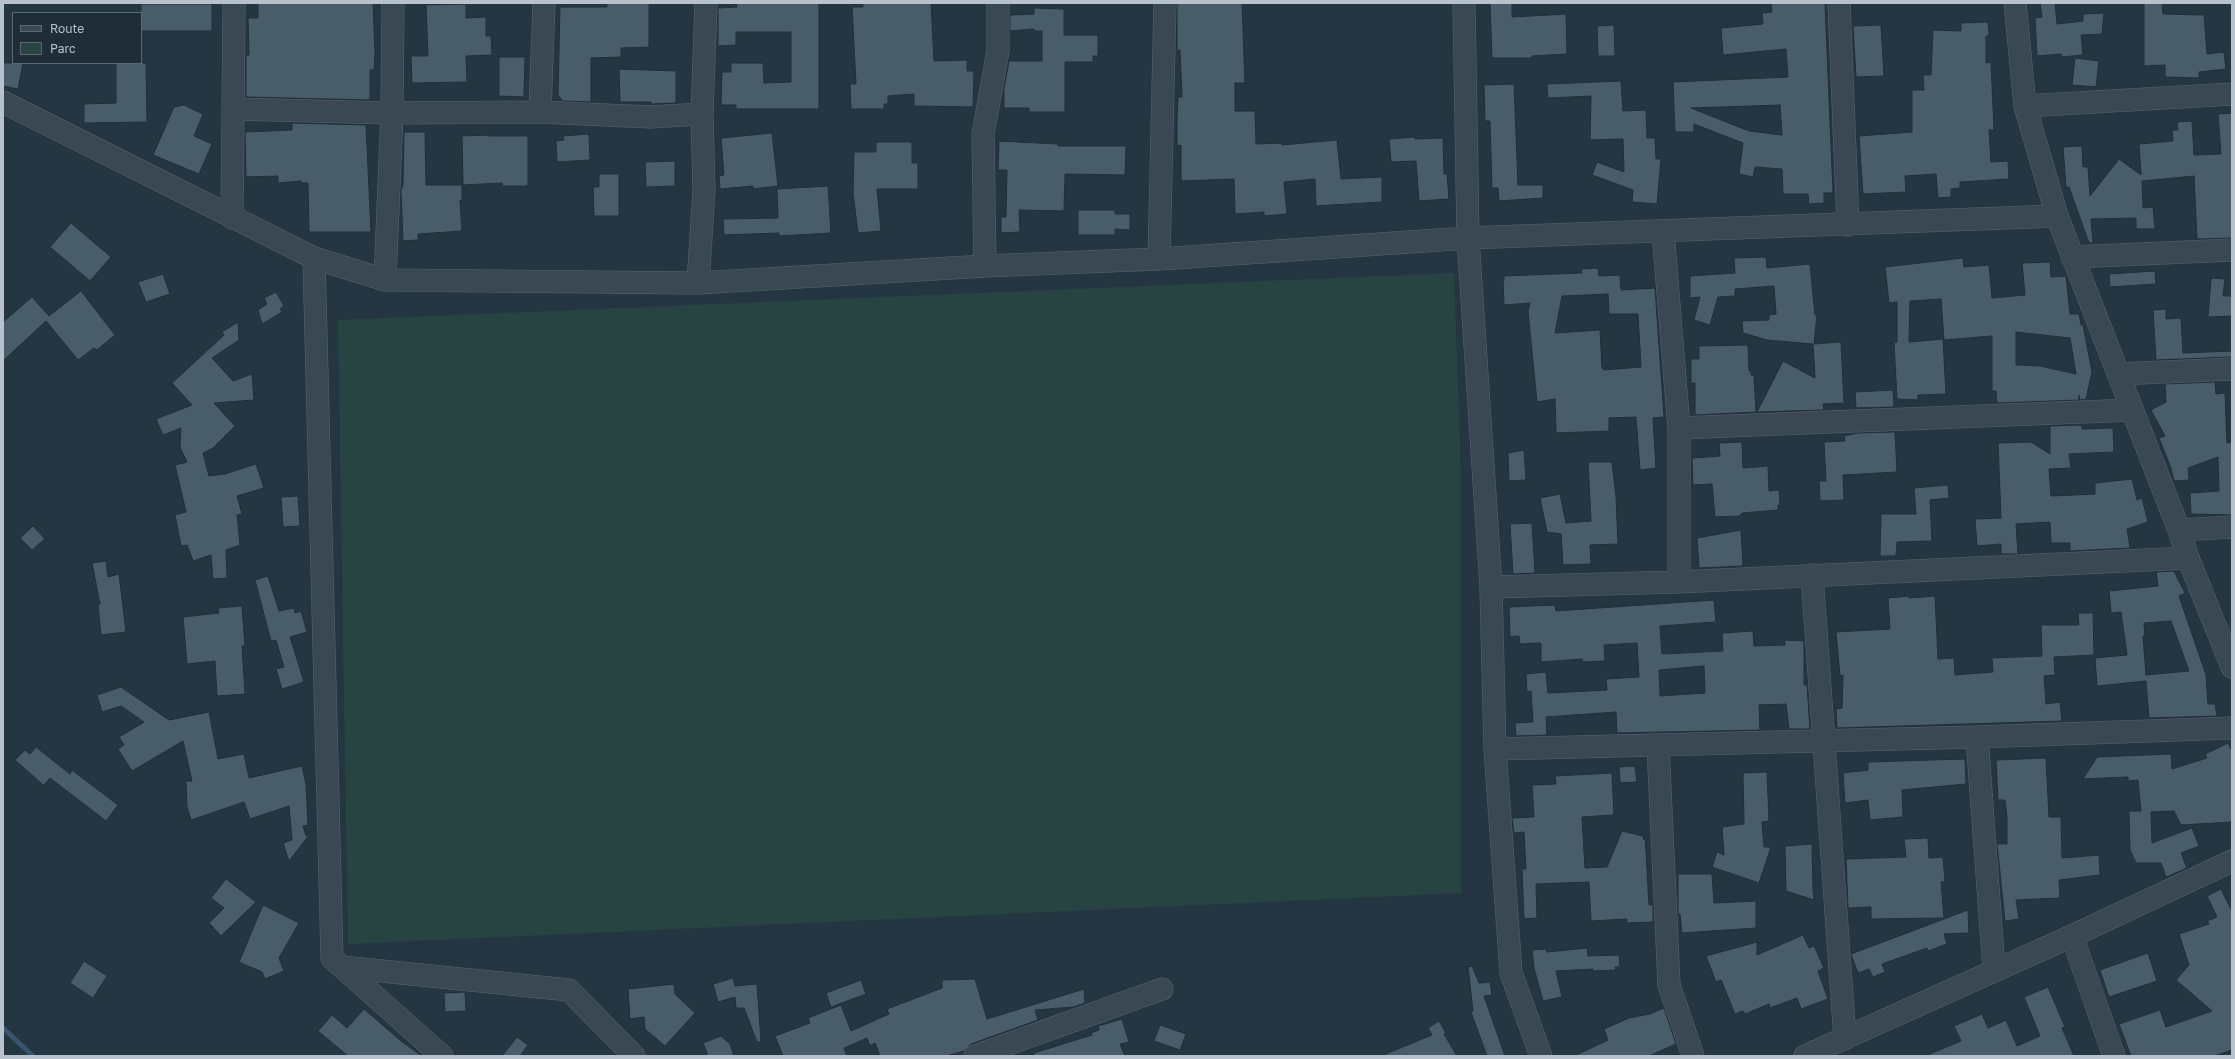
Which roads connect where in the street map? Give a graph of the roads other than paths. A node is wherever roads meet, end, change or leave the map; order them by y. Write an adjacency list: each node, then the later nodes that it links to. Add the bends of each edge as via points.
1 (234, 3): 13 (street)
2 (393, 3): 15 (street)
3 (544, 3): 14 (street)
4 (706, 3): 16 (street)
5 (998, 3): 26 (street, via 998,51 984,134)
6 (1166, 3): 25 (street)
7 (1464, 3): 21 (street)
8 (1838, 3): 19 (street)
9 (2015, 3): 12 (street)
10 (2232, 94): 12 (street)
11 (3, 102): 18 (street)
12 (2025, 106): 17 (street)
13 (233, 109): 15 (street); 18 (street)
14 (540, 112): 15 (street); 16 (street, via 650,117)
15 (392, 113): 27 (street)
16 (702, 114): 28 (street, via 704,191)
17 (2057, 216): 19 (street); 23 (street)
18 (232, 218): 24 (street)
19 (1848, 225): 20 (street)
20 (1663, 232): 21 (street); 32 (street)
21 (1468, 238): 25 (street); 38 (street)
22 (2232, 250): 23 (street)
23 (2072, 257): 30 (street)
24 (314, 258): 27 (street); 47 (street, via 332,958)
25 (1159, 259): 26 (street)
26 (985, 266): 28 (street)
27 (385, 280): 28 (street)
28 (698, 283)
29 (2232, 369): 30 (street)
30 (2118, 374): 31 (street)
31 (2132, 410): 32 (street); 34 (street)
32 (1679, 428): 37 (street)
33 (2232, 527): 34 (street)
34 (2179, 530): 35 (street)
35 (2188, 558): 36 (street); 39 (street)
36 (1812, 575): 37 (street); 42 (street)
37 (1679, 582): 38 (street)
38 (1491, 587): 44 (street)
39 (2232, 667)
40 (2232, 728): 41 (street)
41 (1977, 737): 42 (street); 48 (street)
42 (1824, 741): 43 (street); 50 (street)
43 (1658, 745): 44 (street); 55 (street, via 1669,985)
44 (1495, 749): 54 (street, via 1511,973)
45 (2232, 861): 46 (street)
46 (2072, 936): 48 (street); 57 (street)
47 (342, 967): 51 (street); 52 (street, via 569,990)
48 (1994, 970): 50 (street)
49 (1162, 989): 53 (street)
50 (1845, 1039): 56 (street)
51 (442, 1056)
52 (634, 1056)
53 (975, 1056)
54 (1541, 1056)
55 (1693, 1056)
56 (1805, 1056)
57 (2114, 1056)

